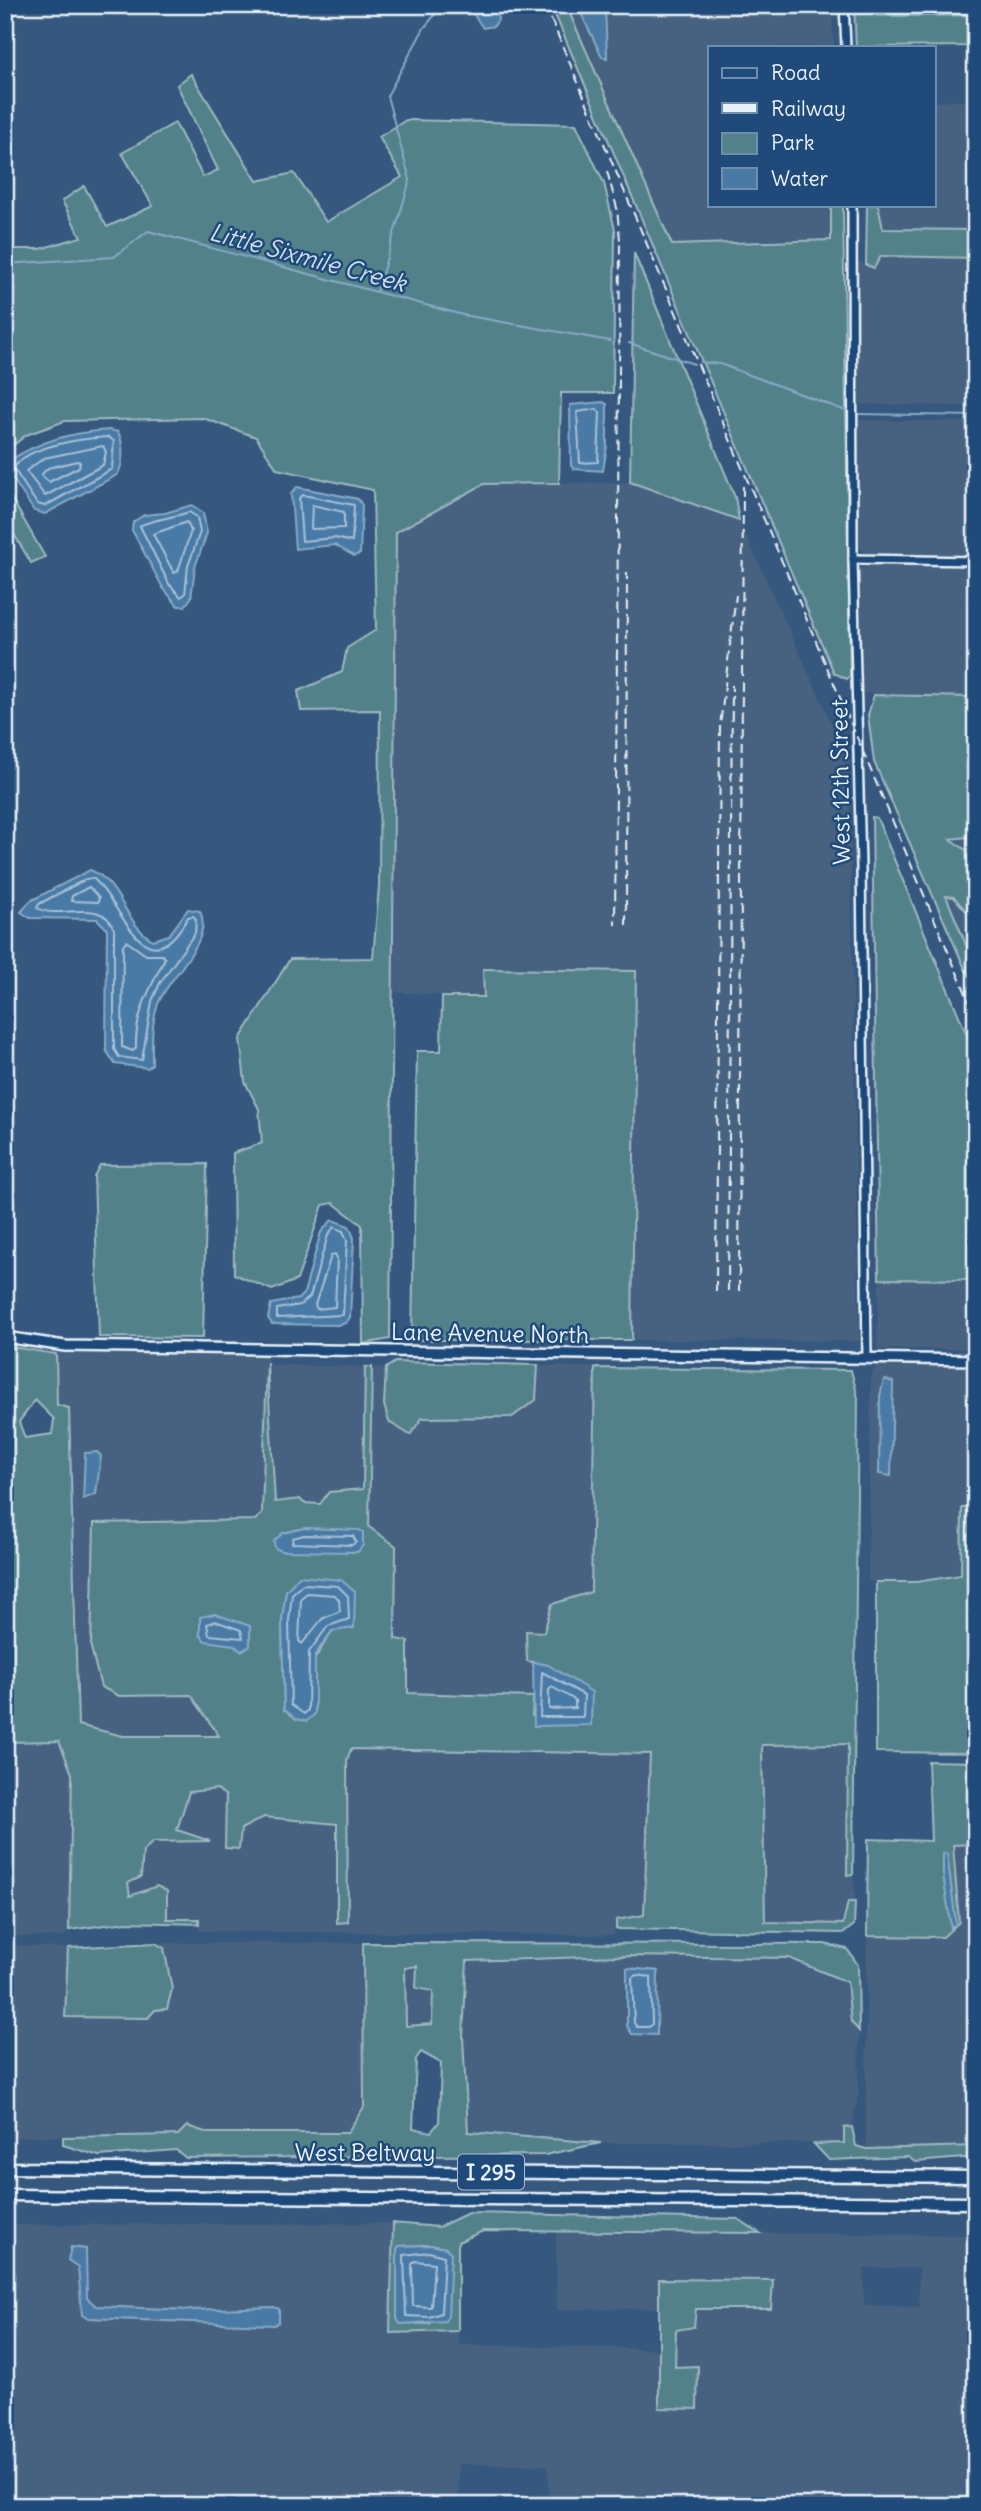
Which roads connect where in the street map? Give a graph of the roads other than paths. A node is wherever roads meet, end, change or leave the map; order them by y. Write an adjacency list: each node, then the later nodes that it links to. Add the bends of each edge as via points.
1 (844, 5): 2 (street)
2 (846, 46)
3 (852, 206): 4 (street, West 12th Street)
4 (853, 559): 5 (street); 7 (street, West 12th Street)
5 (976, 561)
6 (5, 1337): 7 (main road, Lane Avenue North, via 65,1346)
7 (867, 1358): 8 (main road, Lane Avenue North)
8 (976, 1360)
9 (5, 2168): 10 (highway, West Beltway / I 295)
10 (976, 2177)
11 (5, 2195): 12 (highway, West Beltway / I 295)
12 (976, 2203)

